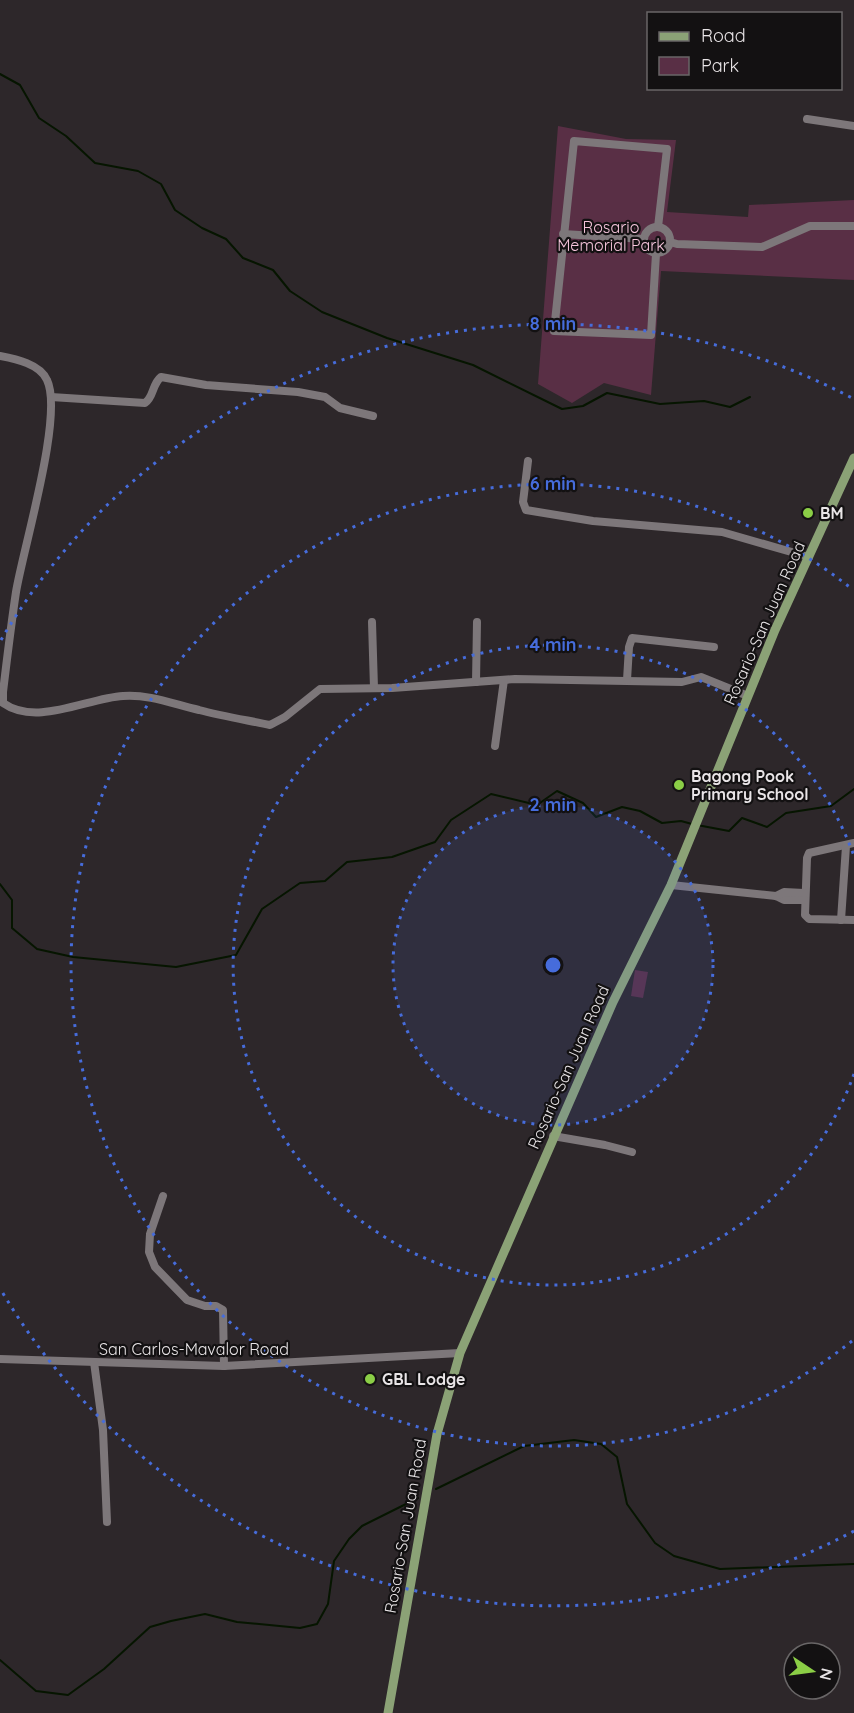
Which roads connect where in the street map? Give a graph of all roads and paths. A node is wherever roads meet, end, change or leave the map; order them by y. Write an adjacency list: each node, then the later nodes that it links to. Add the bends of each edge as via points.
1 (807, 119): 2 (street)
2 (854, 126)
3 (854, 226): 7 (street, via 810,226 762,247)
4 (658, 227): 5 (street, via 667,149 574,141); 6 (street, via 651,229); 7 (street, via 666,231)
5 (563, 234): 6 (street); 8 (street, via 554,331 651,335)
6 (644, 239): 8 (street, via 648,250)
7 (670, 242): 8 (street, via 665,251)
8 (656, 254)
9 (0, 356): 10 (street, via 39,370 47,380)
10 (51, 397): 11 (street, via 145,403 161,377 206,385 298,392 325,397 340,408); 23 (street, via 44,465 16,591)
11 (373, 416)
12 (854, 458): 14 (main road, Rosario-San Juan Road)
13 (528, 461): 14 (street, via 523,502 526,510 592,521 722,532)
14 (809, 556): 22 (main road, Rosario-San Juan Road)
15 (372, 622): 21 (street)
16 (477, 622): 20 (street)
17 (714, 647): 19 (street, via 632,638)
18 (504, 680): 19 (street); 20 (street); 24 (street)
19 (627, 680): 22 (street, via 682,682 701,677)
20 (476, 682): 21 (street)
21 (374, 688): 23 (street, via 320,689 270,725 149,697 121,696 35,712)
22 (748, 696): 26 (main road, Rosario-San Juan Road)
23 (1, 704)
24 (495, 746)
25 (850, 845): 27 (street, via 809,853); 28 (street)
26 (671, 885): 27 (street, via 784,900); 30 (main road, Rosario-San Juan Road)
27 (804, 896): 28 (street, via 806,918)
28 (841, 920): 29 (street)
29 (854, 920)
30 (553, 1136): 31 (street); 33 (main road, Rosario-San Juan Road)
31 (632, 1152)
32 (163, 1196): 36 (street, via 150,1234 149,1252 155,1267 187,1300 223,1310)
33 (460, 1353): 36 (street, San Carlos-Mavalor Road); 38 (main road, Rosario-San Juan Road, via 437,1434)
34 (0, 1359): 35 (street, San Carlos-Mavalor Road)
35 (94, 1362): 36 (street, San Carlos-Mavalor Road); 37 (street, via 103,1430)
36 (224, 1366)
37 (107, 1522)
38 (388, 1713)

